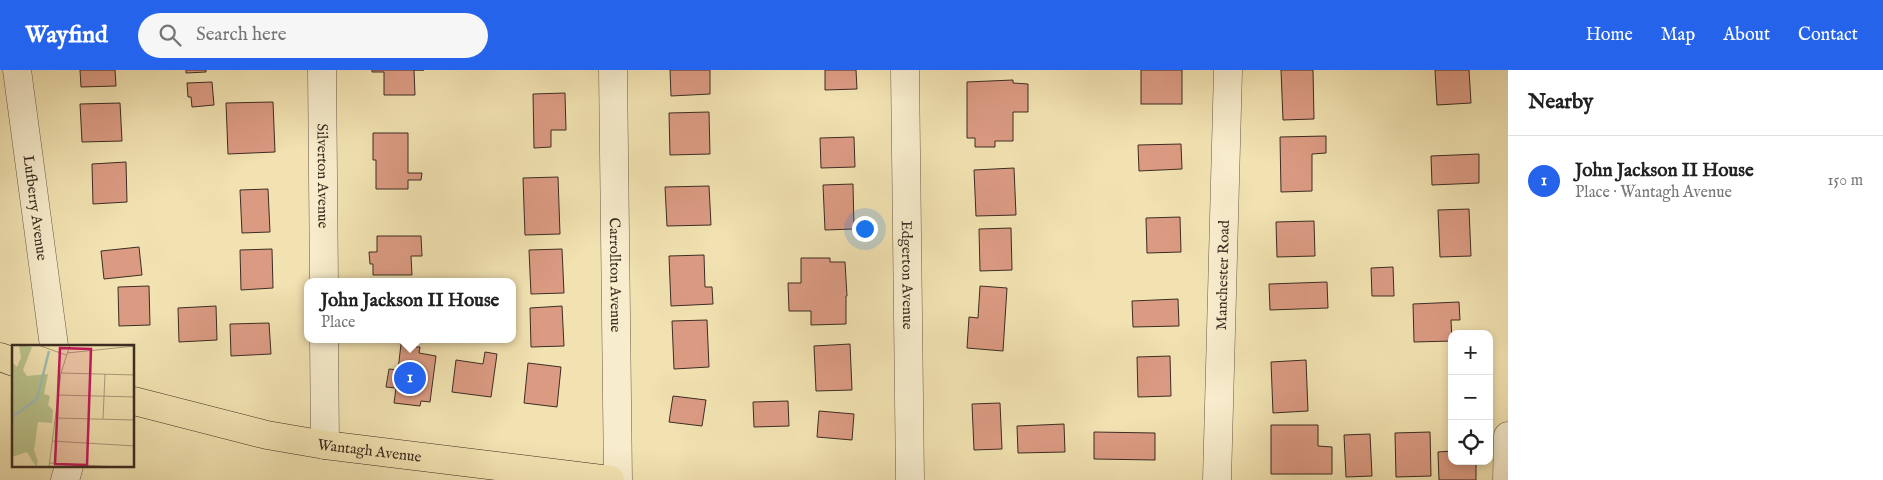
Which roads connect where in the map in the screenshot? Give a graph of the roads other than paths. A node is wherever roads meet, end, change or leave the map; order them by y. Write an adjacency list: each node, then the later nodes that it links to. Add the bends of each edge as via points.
1 (17, 70): 8 (street, Lufberry Avenue)
2 (322, 70): 6 (street, Silverton Avenue)
3 (614, 70): 15 (street, Carrollton Avenue)
4 (905, 70): 16 (street, Edgerton Avenue)
5 (1228, 70): 17 (street, Manchester Road)
6 (324, 278)
7 (324, 343): 13 (street)
8 (54, 345)
9 (0, 357): 10 (main road)
10 (12, 361)
11 (135, 401): 13 (main road, Wantagh Avenue, via 267,435)
12 (1508, 436): 18 (street)
13 (325, 445): 14 (main road, Wantagh Avenue)
14 (610, 480)
15 (618, 480)
16 (910, 480)
17 (1217, 480)
18 (1507, 480)

